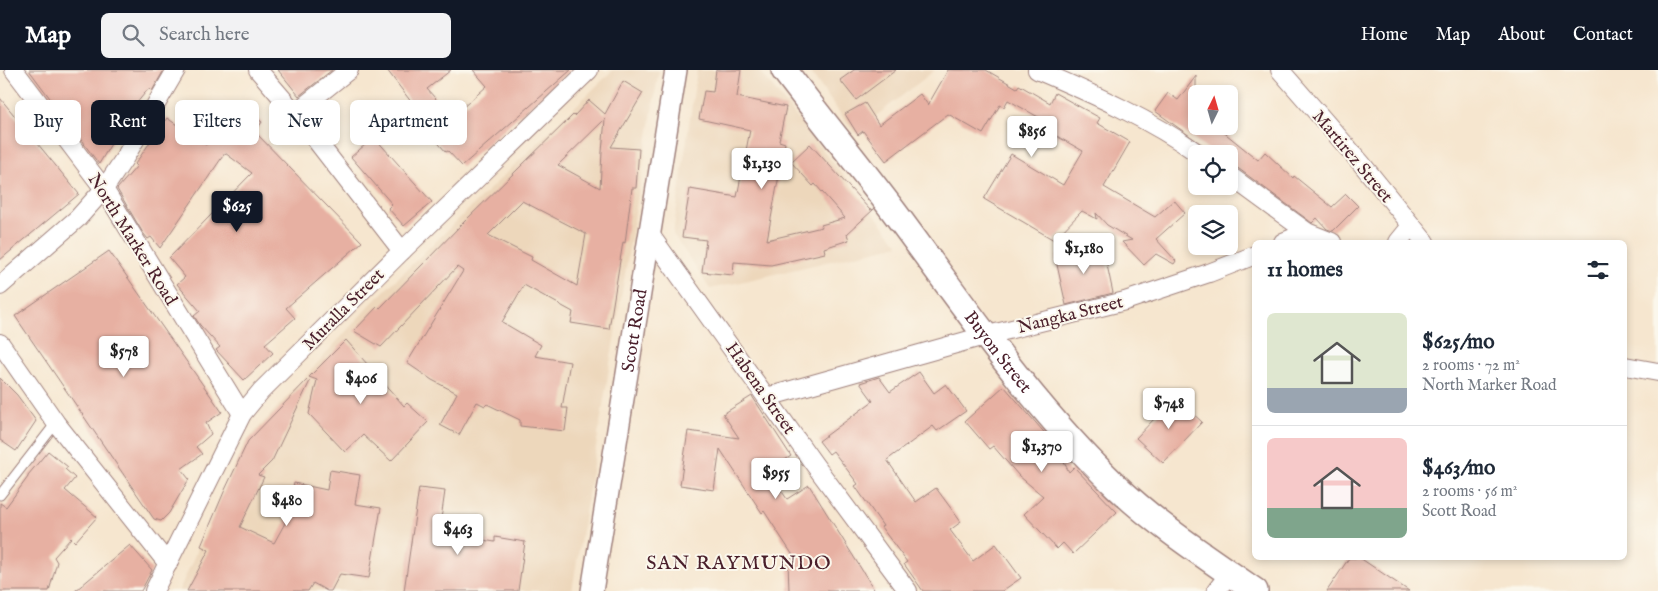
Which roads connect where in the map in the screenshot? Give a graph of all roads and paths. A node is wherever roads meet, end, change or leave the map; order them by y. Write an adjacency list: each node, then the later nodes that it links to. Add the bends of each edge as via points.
1 (14, 70): 15 (street, North Marker Road)
2 (176, 70): 15 (street)
3 (258, 70): 10 (street)
4 (349, 70): 11 (street)
5 (589, 70): 23 (street, Muralla Street)
6 (676, 70): 18 (street, Scott Road)
7 (784, 70): 26 (main road, Buyon Street, via 894,212)
8 (1037, 70): 13 (street, via 1110,102)
9 (1280, 70): 16 (street, Martirez Street)
10 (284, 100)
11 (311, 100)
12 (320, 145): 23 (street)
13 (1188, 145)
14 (1238, 182): 17 (street)
15 (104, 189): 25 (street, via 78,218); 31 (street, North Marker Road)
16 (1411, 226): 21 (street); 22 (street, Martirez Street)
17 (1307, 232): 19 (street); 20 (street)
18 (650, 233): 30 (street, Habena Street); 37 (street, Scott Road)
19 (1288, 240)
20 (1327, 240)
21 (1400, 240)
22 (1423, 240)
23 (402, 251): 31 (street, Muralla Street, via 260,391)
24 (1252, 256): 26 (street, Nangka Street, via 1125,301)
25 (0, 286)
26 (984, 336): 30 (street, Nangka Street); 35 (main road, Buyon Street, via 1057,424 1116,486)
27 (0, 343): 32 (street)
28 (1627, 366): 29 (street)
29 (1658, 372)
30 (767, 397): 38 (street, Habena Street)
31 (242, 414): 34 (street, Muralla Street)
32 (56, 423): 33 (lane); 34 (street)
33 (0, 495)
34 (168, 564): 36 (street, Muralla Street)
35 (1223, 582): 39 (main road, Buyon Street)
36 (154, 591)
37 (592, 591)
38 (908, 591)
39 (1255, 591)

